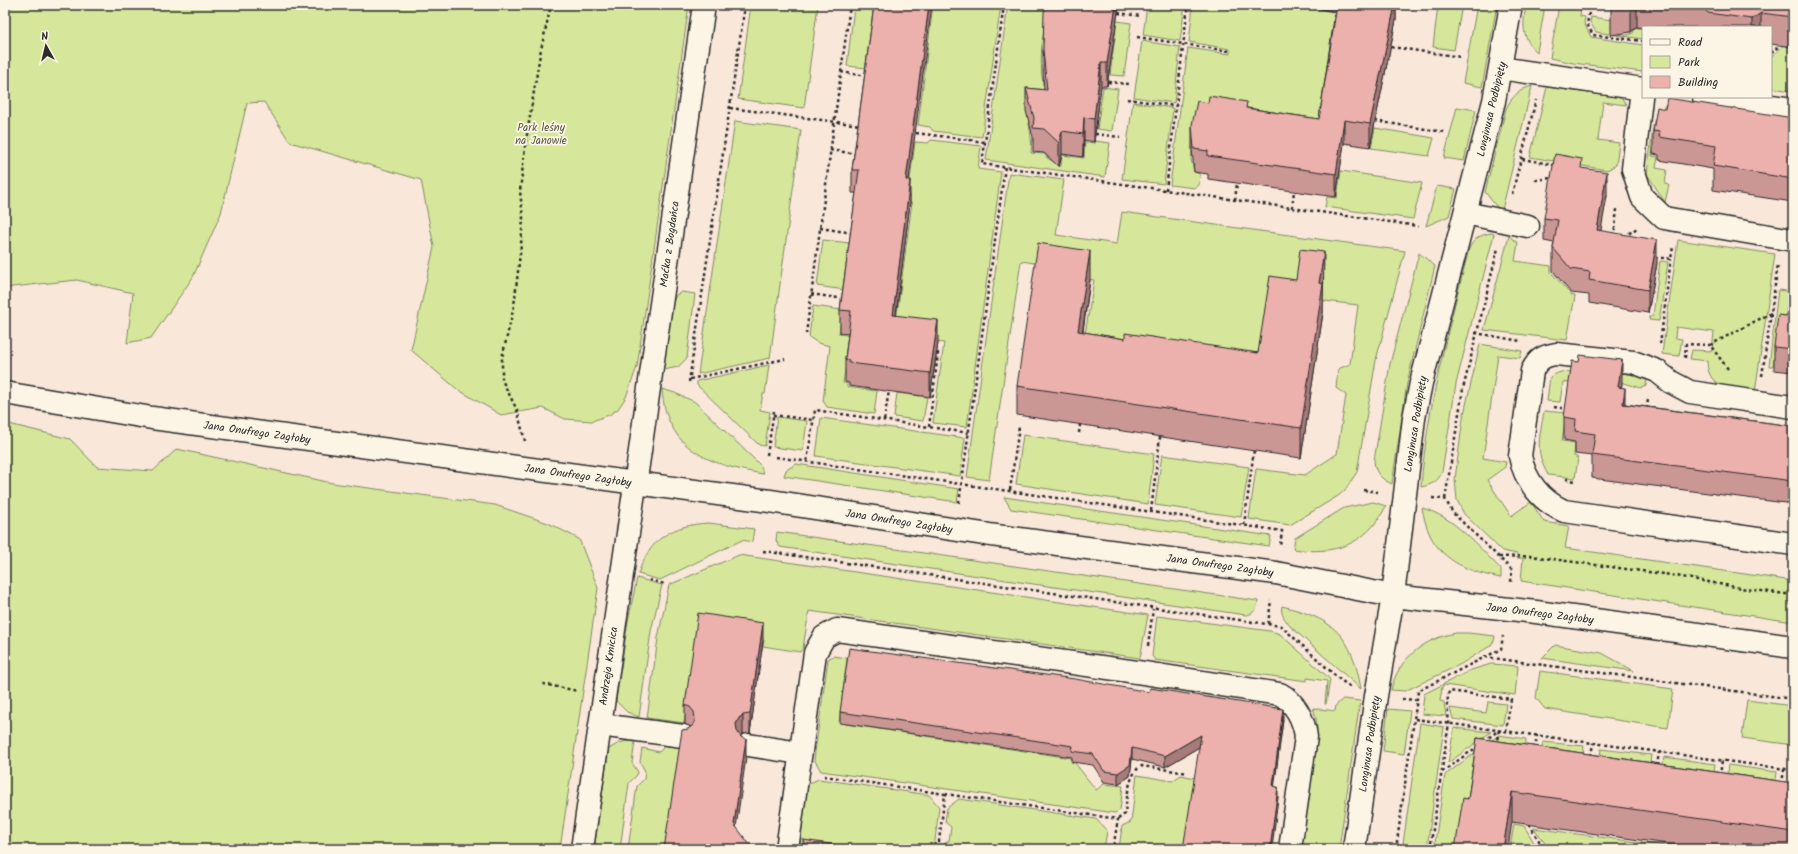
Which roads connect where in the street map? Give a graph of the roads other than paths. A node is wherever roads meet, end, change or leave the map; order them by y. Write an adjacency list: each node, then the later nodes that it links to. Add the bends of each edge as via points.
1 (704, 5): 13 (street, Maćka z Bogdańca)
2 (1512, 5): 3 (street, Longinusa Podbipięty)
3 (1500, 68): 4 (street); 8 (street, Longinusa Podbipięty)
4 (1642, 89)
5 (1642, 97): 10 (street, via 1633,169 1642,197 1668,217)
6 (1711, 98): 7 (street)
7 (1793, 109)
8 (1465, 213): 9 (street); 15 (street, Longinusa Podbipięty, via 1414,418)
9 (1528, 226)
10 (1787, 239)
11 (5, 393): 13 (street, Jana Onufrego Zagłoby, via 152,418)
12 (1793, 407): 14 (street, via 1690,392 1657,371 1633,362 1556,354 1544,356 1536,362 1532,371 1520,456 1522,469 1537,491 1545,500 1564,511)
13 (636, 483): 15 (street, Jana Onufrego Zagłoby, via 955,530 1276,573); 17 (street, Andrzeja Kmicica)
14 (1793, 544)
15 (1393, 596): 16 (street, Jana Onufrego Zagłoby); 24 (street, Longinusa Podbipięty)
16 (1793, 647)
17 (600, 725): 18 (street); 21 (street, Andrzeja Kmicica)
18 (683, 736)
19 (748, 745): 20 (street)
20 (799, 762): 22 (street); 23 (street, via 815,653 824,637 838,630 1273,692 1284,696 1292,704 1303,723 1306,737)
21 (582, 849)
22 (787, 849)
23 (1290, 849)
24 (1354, 849)

